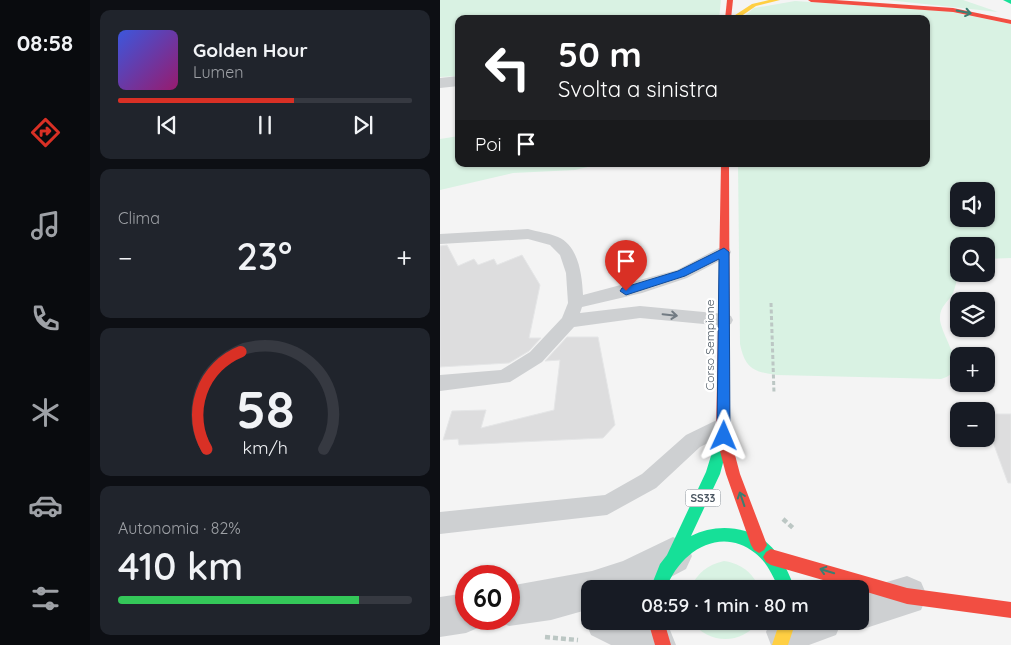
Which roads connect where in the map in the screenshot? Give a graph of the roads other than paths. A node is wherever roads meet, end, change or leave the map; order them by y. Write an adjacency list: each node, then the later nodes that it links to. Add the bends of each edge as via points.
1 (730, 0): 7 (main road)
2 (777, 0): 8 (main road, via 754,4)
3 (811, 0): 9 (main road, one-way to 9, via 953,10)
4 (1011, 2): 5 (main road)
5 (1001, 3): 6 (main road)
6 (1011, 10)
7 (728, 15)
8 (738, 15)
9 (1011, 22)
10 (455, 81): 11 (street)
11 (440, 83)
12 (725, 167): 14 (main road, Corso Sempione / SS33)
13 (440, 239): 15 (lane, via 528,234 554,241 567,253 574,273)
14 (724, 252): 15 (lane, via 682,274); 16 (main road, Corso Sempione / SS33)
15 (576, 303): 17 (lane)
16 (725, 320): 17 (lane, one-way to 16, via 640,312); 19 (main road, Corso Sempione / SS33)
17 (569, 321): 18 (lane, via 536,357 504,377)
18 (440, 383)
19 (723, 431): 20 (lane, via 694,441 649,480 607,505); 21 (main road, Corso Sempione / SS33, one-way to 19, via 733,474); 23 (main road, Corso Sempione / SS33, via 713,474)
20 (440, 523)
21 (759, 545): 22 (main road, SS33); 23 (main road, SS33, via 742,536 707,535 690,542)
22 (771, 557): 25 (main road, SS33); 27 (main road, one-way to 22)
23 (666, 572): 24 (street)
24 (623, 580)
25 (784, 580)
26 (581, 592): 28 (street)
27 (907, 596): 30 (street); 31 (main road)
28 (551, 600): 29 (street); 32 (street)
29 (520, 604)
30 (869, 607)
31 (1011, 610)
32 (581, 611)
33 (455, 614): 34 (street)
34 (440, 616)
35 (624, 630): 37 (street)
36 (659, 630): 38 (main road)
37 (656, 645)
38 (663, 645)

